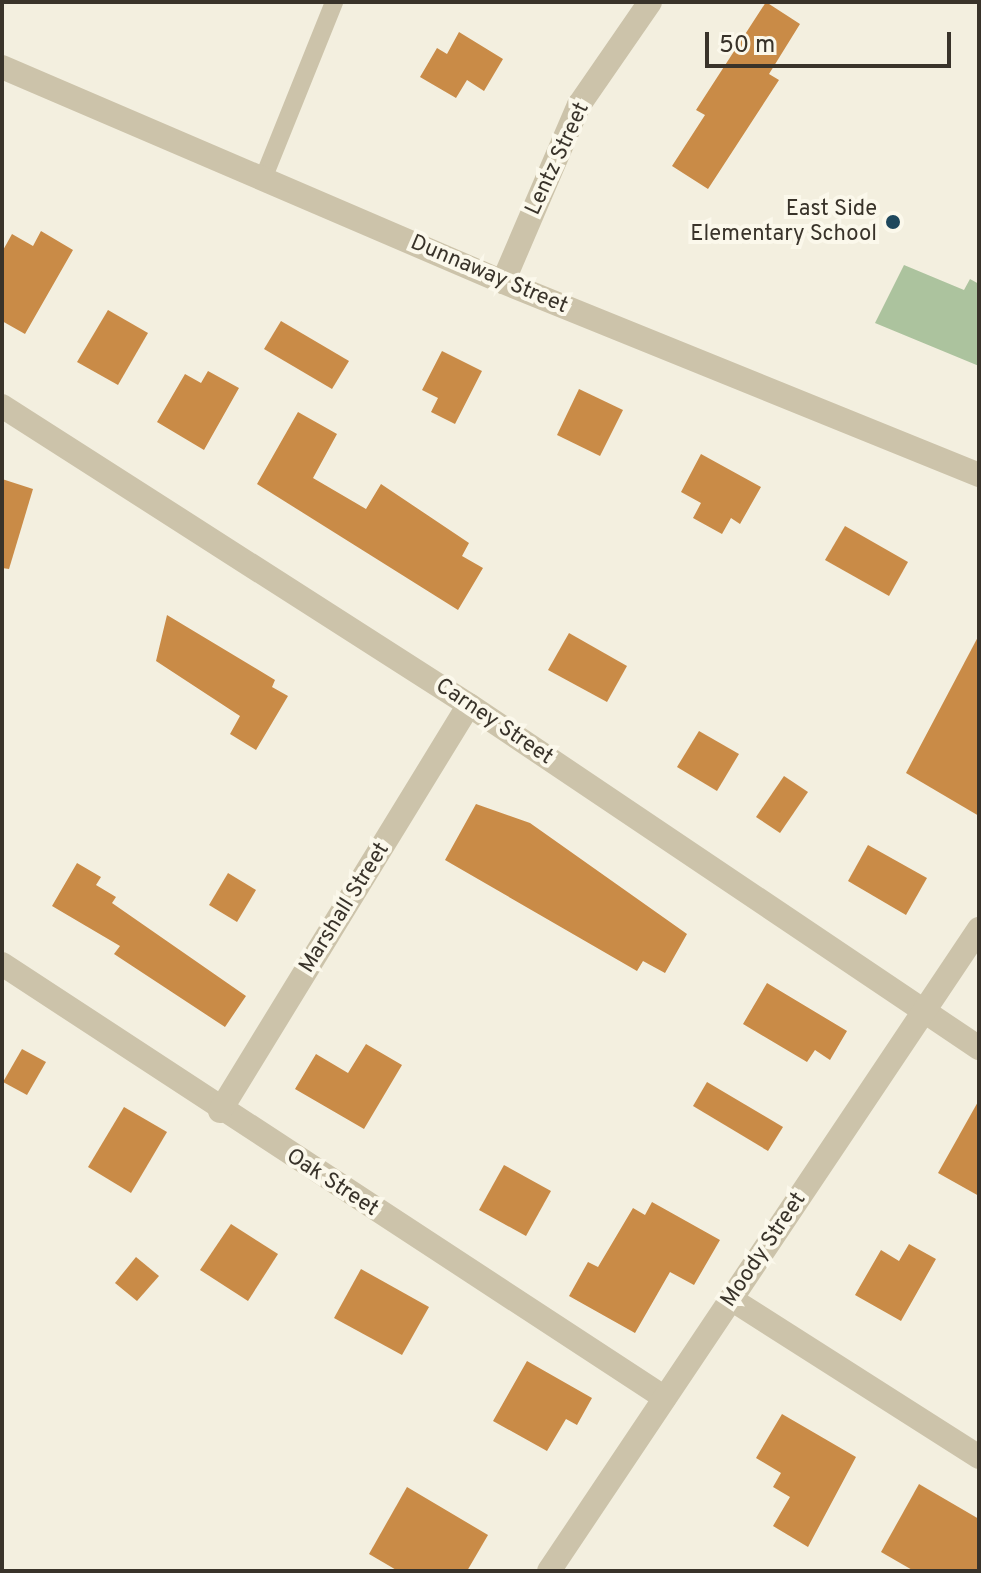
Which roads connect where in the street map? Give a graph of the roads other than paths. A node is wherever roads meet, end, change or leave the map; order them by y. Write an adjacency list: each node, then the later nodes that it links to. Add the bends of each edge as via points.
1 (334, 2): 4 (lane)
2 (650, 2): 5 (street, Lentz Street, via 579,105)
3 (2, 67): 4 (street, Dunnaway Street)
4 (263, 179): 5 (street, Dunnaway Street)
5 (503, 282): 7 (street, Dunnaway Street)
6 (2, 406): 8 (street, Carney Street)
7 (979, 475)
8 (469, 705): 11 (street, Carney Street); 13 (street, Marshall Street)
9 (979, 929): 11 (street, Moody Street)
10 (2, 964): 13 (street, Oak Street)
11 (925, 1012): 12 (street, Carney Street); 14 (street, Moody Street)
12 (979, 1048)
13 (220, 1111): 15 (street, Oak Street)
14 (731, 1299): 15 (street, Moody Street); 16 (street)
15 (665, 1398): 17 (street, Moody Street)
16 (979, 1457)
17 (549, 1571)

